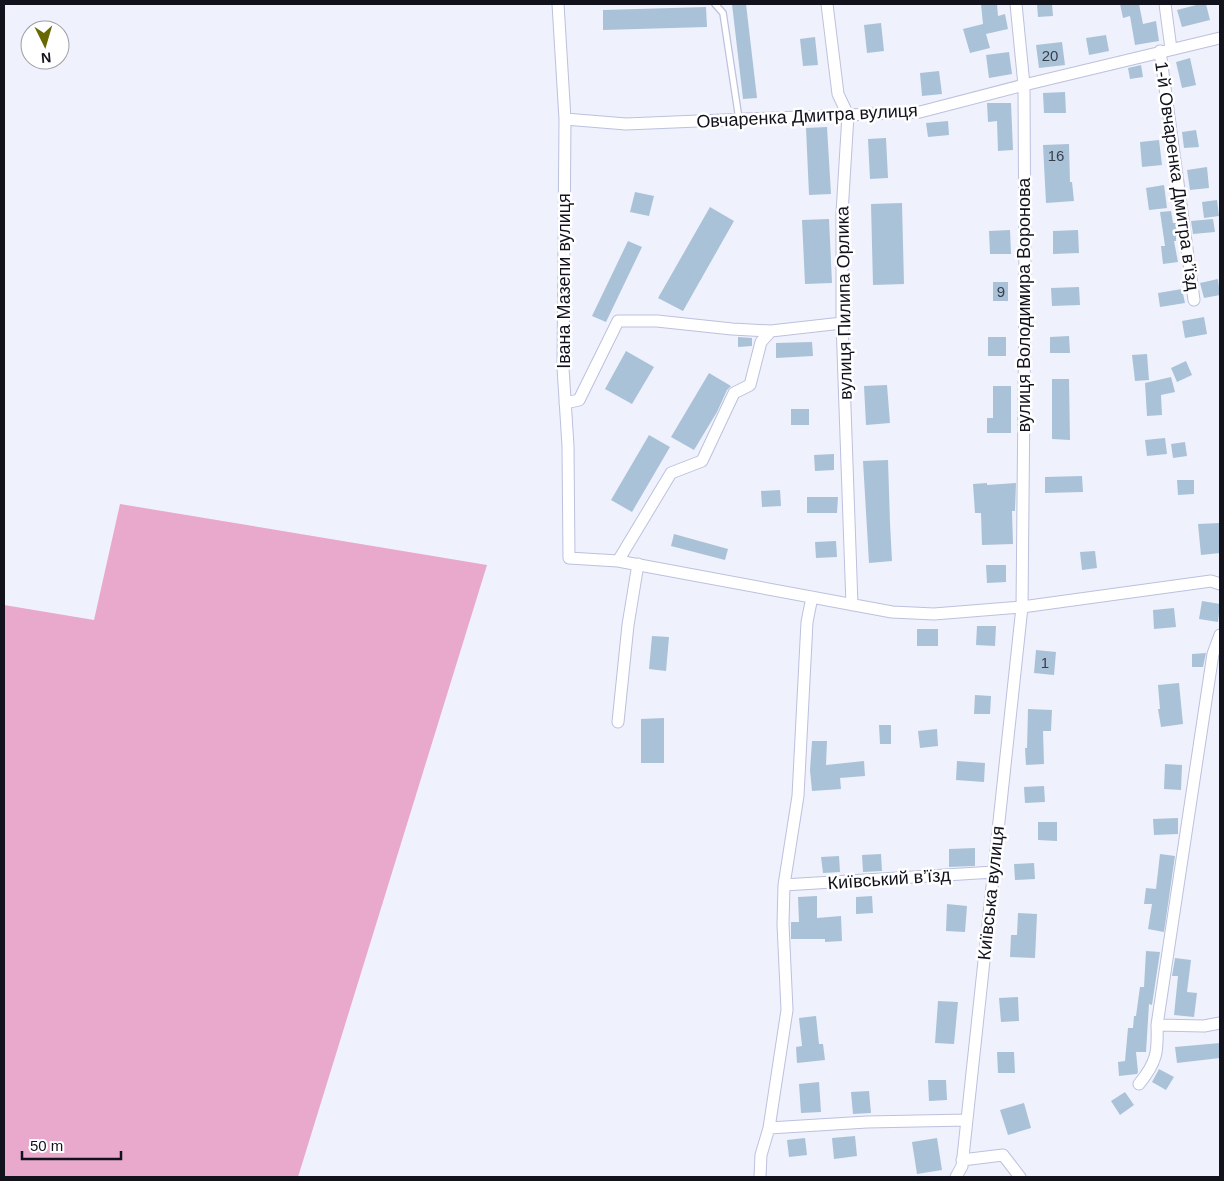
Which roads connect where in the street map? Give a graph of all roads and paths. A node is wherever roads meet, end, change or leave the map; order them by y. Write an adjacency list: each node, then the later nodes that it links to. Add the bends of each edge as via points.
1 (558, 4): 11 (street, Івана Мазепи вулиця)
2 (715, 4): 12 (lane, via 723,13)
3 (827, 4): 10 (street, вулиця Пилипа Орлика, via 838,94)
4 (1016, 4): 9 (street, вулиця Володимира Воронова)
5 (1165, 4): 7 (street)
6 (1220, 38): 7 (street, Овчаренка Дмитра вулиця)
7 (1172, 49): 8 (street, Овчаренка Дмитра вулиця)
8 (1160, 51): 9 (street, Овчаренка Дмитра вулиця); 13 (street, 1-й Овчаренка Дмитра в’їзд)
9 (1024, 85): 10 (street, Овчаренка Дмитра вулиця, via 920,112); 22 (street, вулиця Володимира Воронова)
10 (848, 115): 12 (street, Овчаренка Дмитра вулиця); 14 (street, вулиця Пилипа Орлика, via 842,213)
11 (565, 119): 12 (street, Овчаренка Дмитра вулиця, via 626,124); 16 (street, Івана Мазепи вулиця)
12 (739, 119)
13 (1194, 300)
14 (842, 323): 15 (street); 21 (street, вулиця Пилипа Орлика)
15 (771, 331): 16 (street, via 657,321 618,321 579,400); 17 (street, via 761,342 750,385 734,393 702,461 671,473)
16 (565, 403): 17 (street, Івана Мазепи вулиця, via 569,558)
17 (618, 561): 18 (street)
18 (638, 564): 20 (street); 24 (street)
19 (1220, 584): 22 (street, via 1210,581)
20 (812, 597): 21 (street); 26 (street, via 807,622 798,796)
21 (852, 605): 22 (street, via 892,612 934,614)
22 (1022, 607): 25 (street, Київська вулиця)
23 (1220, 635): 28 (street, via 1213,654)
24 (618, 722)
25 (994, 872): 26 (street, Київський в’їзд); 30 (street, Київська вулиця)
26 (784, 885): 31 (street, via 787,1010)
27 (1220, 1023): 28 (street)
28 (1156, 1025): 29 (street, via 1158,1046 1151,1069)
29 (1140, 1084)
30 (967, 1120): 31 (street); 32 (street, Київська вулиця)
31 (769, 1128): 33 (street, via 760,1156)
32 (962, 1160): 34 (street, Київська вулиця); 35 (street, via 1003,1155)
33 (760, 1177)
34 (956, 1177)
35 (1020, 1177)

